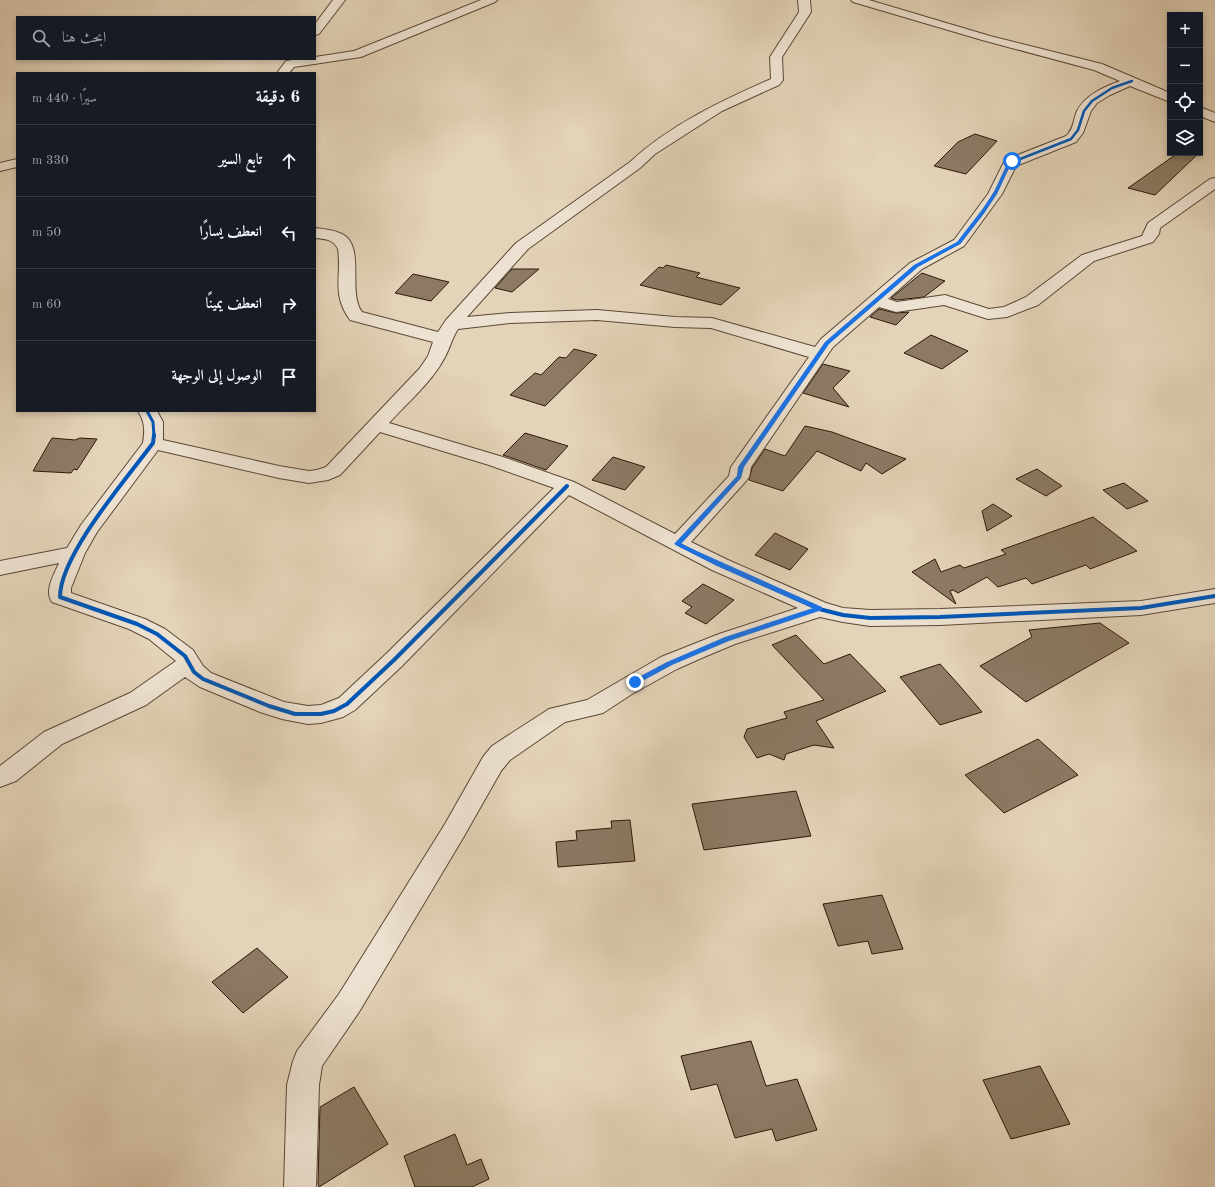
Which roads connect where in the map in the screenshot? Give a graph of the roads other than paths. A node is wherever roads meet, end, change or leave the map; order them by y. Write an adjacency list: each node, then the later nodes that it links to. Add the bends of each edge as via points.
1 (339, 0): 5 (street)
2 (491, 0): 6 (street, via 357,54)
3 (804, 0): 16 (street, via 806,12 776,57 775,82 723,105 650,151 531,239 522,246)
4 (857, 0): 7 (street, via 1098,67)
5 (316, 31)
6 (289, 65)
7 (1132, 81): 8 (street); 15 (street, via 1115,86 1090,104 1085,110 1078,132 1071,139 1010,163 995,194 959,242 916,266)
8 (1167, 97)
9 (1203, 112): 10 (street)
10 (1215, 118)
11 (16, 163): 12 (street)
12 (0, 167)
13 (1215, 182): 15 (street, via 1153,226 1148,239 1088,258 1019,308 988,314 945,300 896,307)
14 (316, 233): 16 (street, via 328,234 341,241 346,255 349,306 356,316)
15 (876, 301): 17 (street, via 837,333)
16 (448, 332): 17 (street, via 510,318 597,315 675,322 712,322); 19 (street, via 426,372)
17 (819, 354): 22 (street, via 741,467 739,477)
18 (148, 412): 20 (street, via 156,428)
19 (376, 425): 20 (street, via 333,471 309,477); 21 (street, via 496,461)
20 (153, 443): 23 (street, via 88,530)
21 (567, 486): 22 (street); 27 (street, via 394,660 341,708 314,715 280,711 203,679 194,672)
22 (678, 544): 26 (street)
23 (74, 553): 24 (street); 27 (street, via 60,588 60,597 137,624 157,634)
24 (0, 568)
25 (1215, 596): 26 (street, via 1141,608 940,618 870,618)
26 (819, 609): 29 (street, via 727,639 669,663 594,707 558,715 496,758 349,1003 308,1061 303,1085)
27 (189, 663): 28 (street, via 138,699 61,734)
28 (0, 777)
29 (300, 1187)

